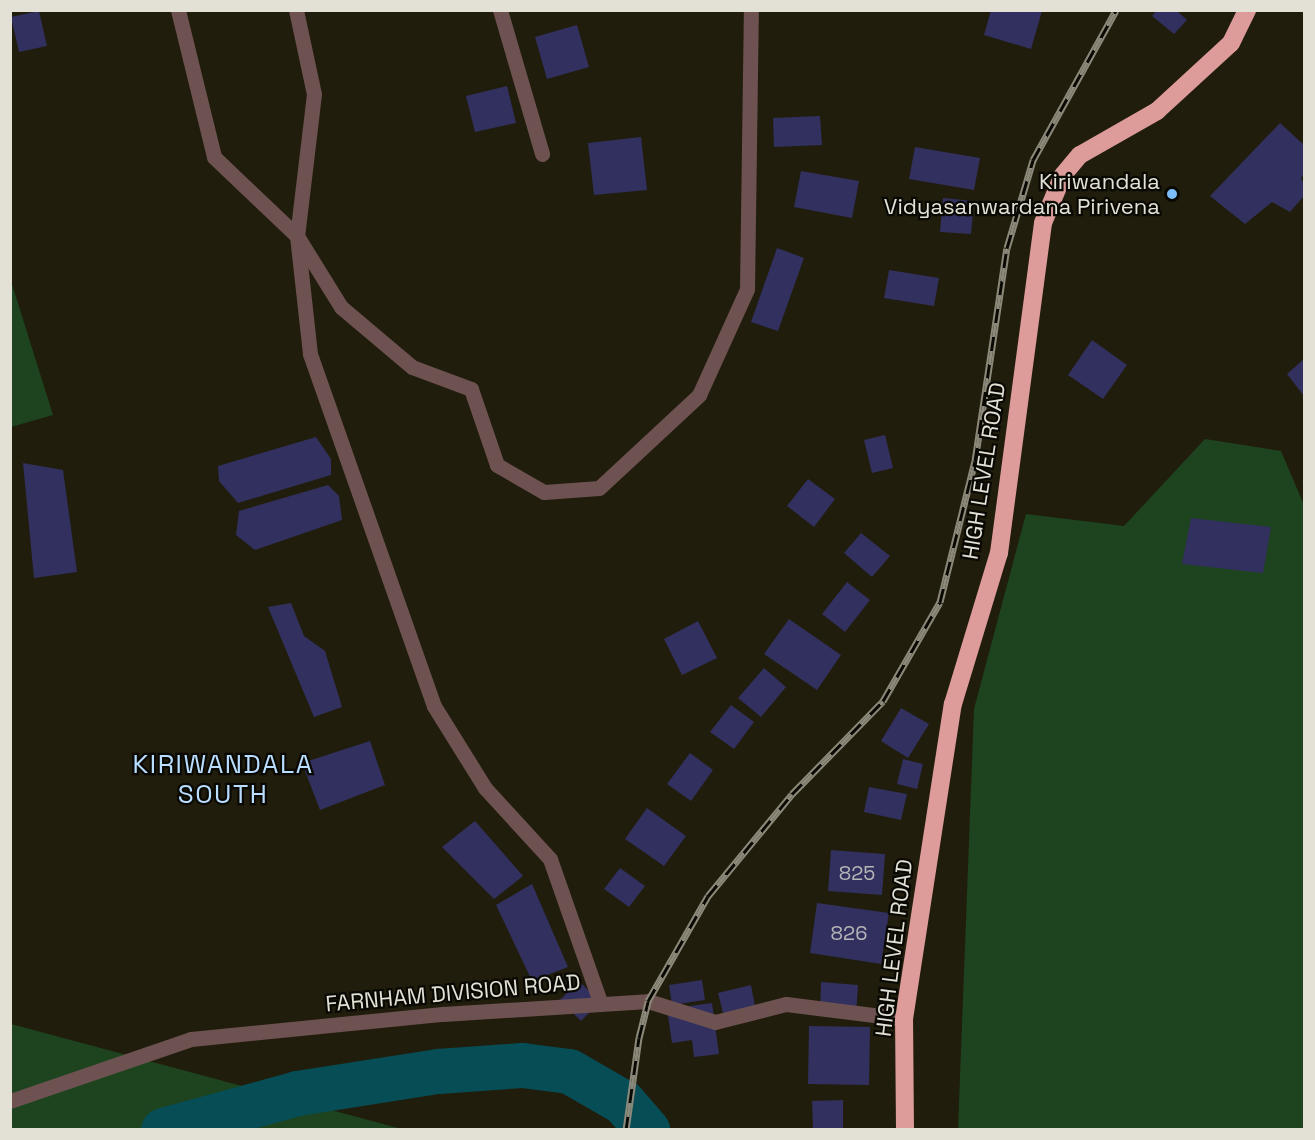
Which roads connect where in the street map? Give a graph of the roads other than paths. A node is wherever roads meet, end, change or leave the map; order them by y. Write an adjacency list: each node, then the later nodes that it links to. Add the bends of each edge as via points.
1 (178, 10): 7 (street, via 214,157)
2 (296, 10): 7 (street, via 314,94)
3 (500, 10): 6 (street)
4 (751, 10): 7 (street, via 747,289 699,395 599,488 544,492 497,465 471,389 412,368 341,308)
5 (1247, 10): 9 (highway, HIGH LEVEL ROAD, via 1231,43 1157,111 1080,155 1063,175 1044,223 999,553 953,704)
6 (542, 154)
7 (297, 236): 8 (street, via 310,354 434,706 485,788 550,859)
8 (600, 1002): 9 (street, FARNHAM DIVISION ROAD, via 648,1001 715,1022 786,1004); 10 (street, FARNHAM DIVISION ROAD, via 191,1039)
9 (904, 1019): 11 (highway, HIGH LEVEL ROAD)
10 (10, 1101)
11 (906, 1130)

